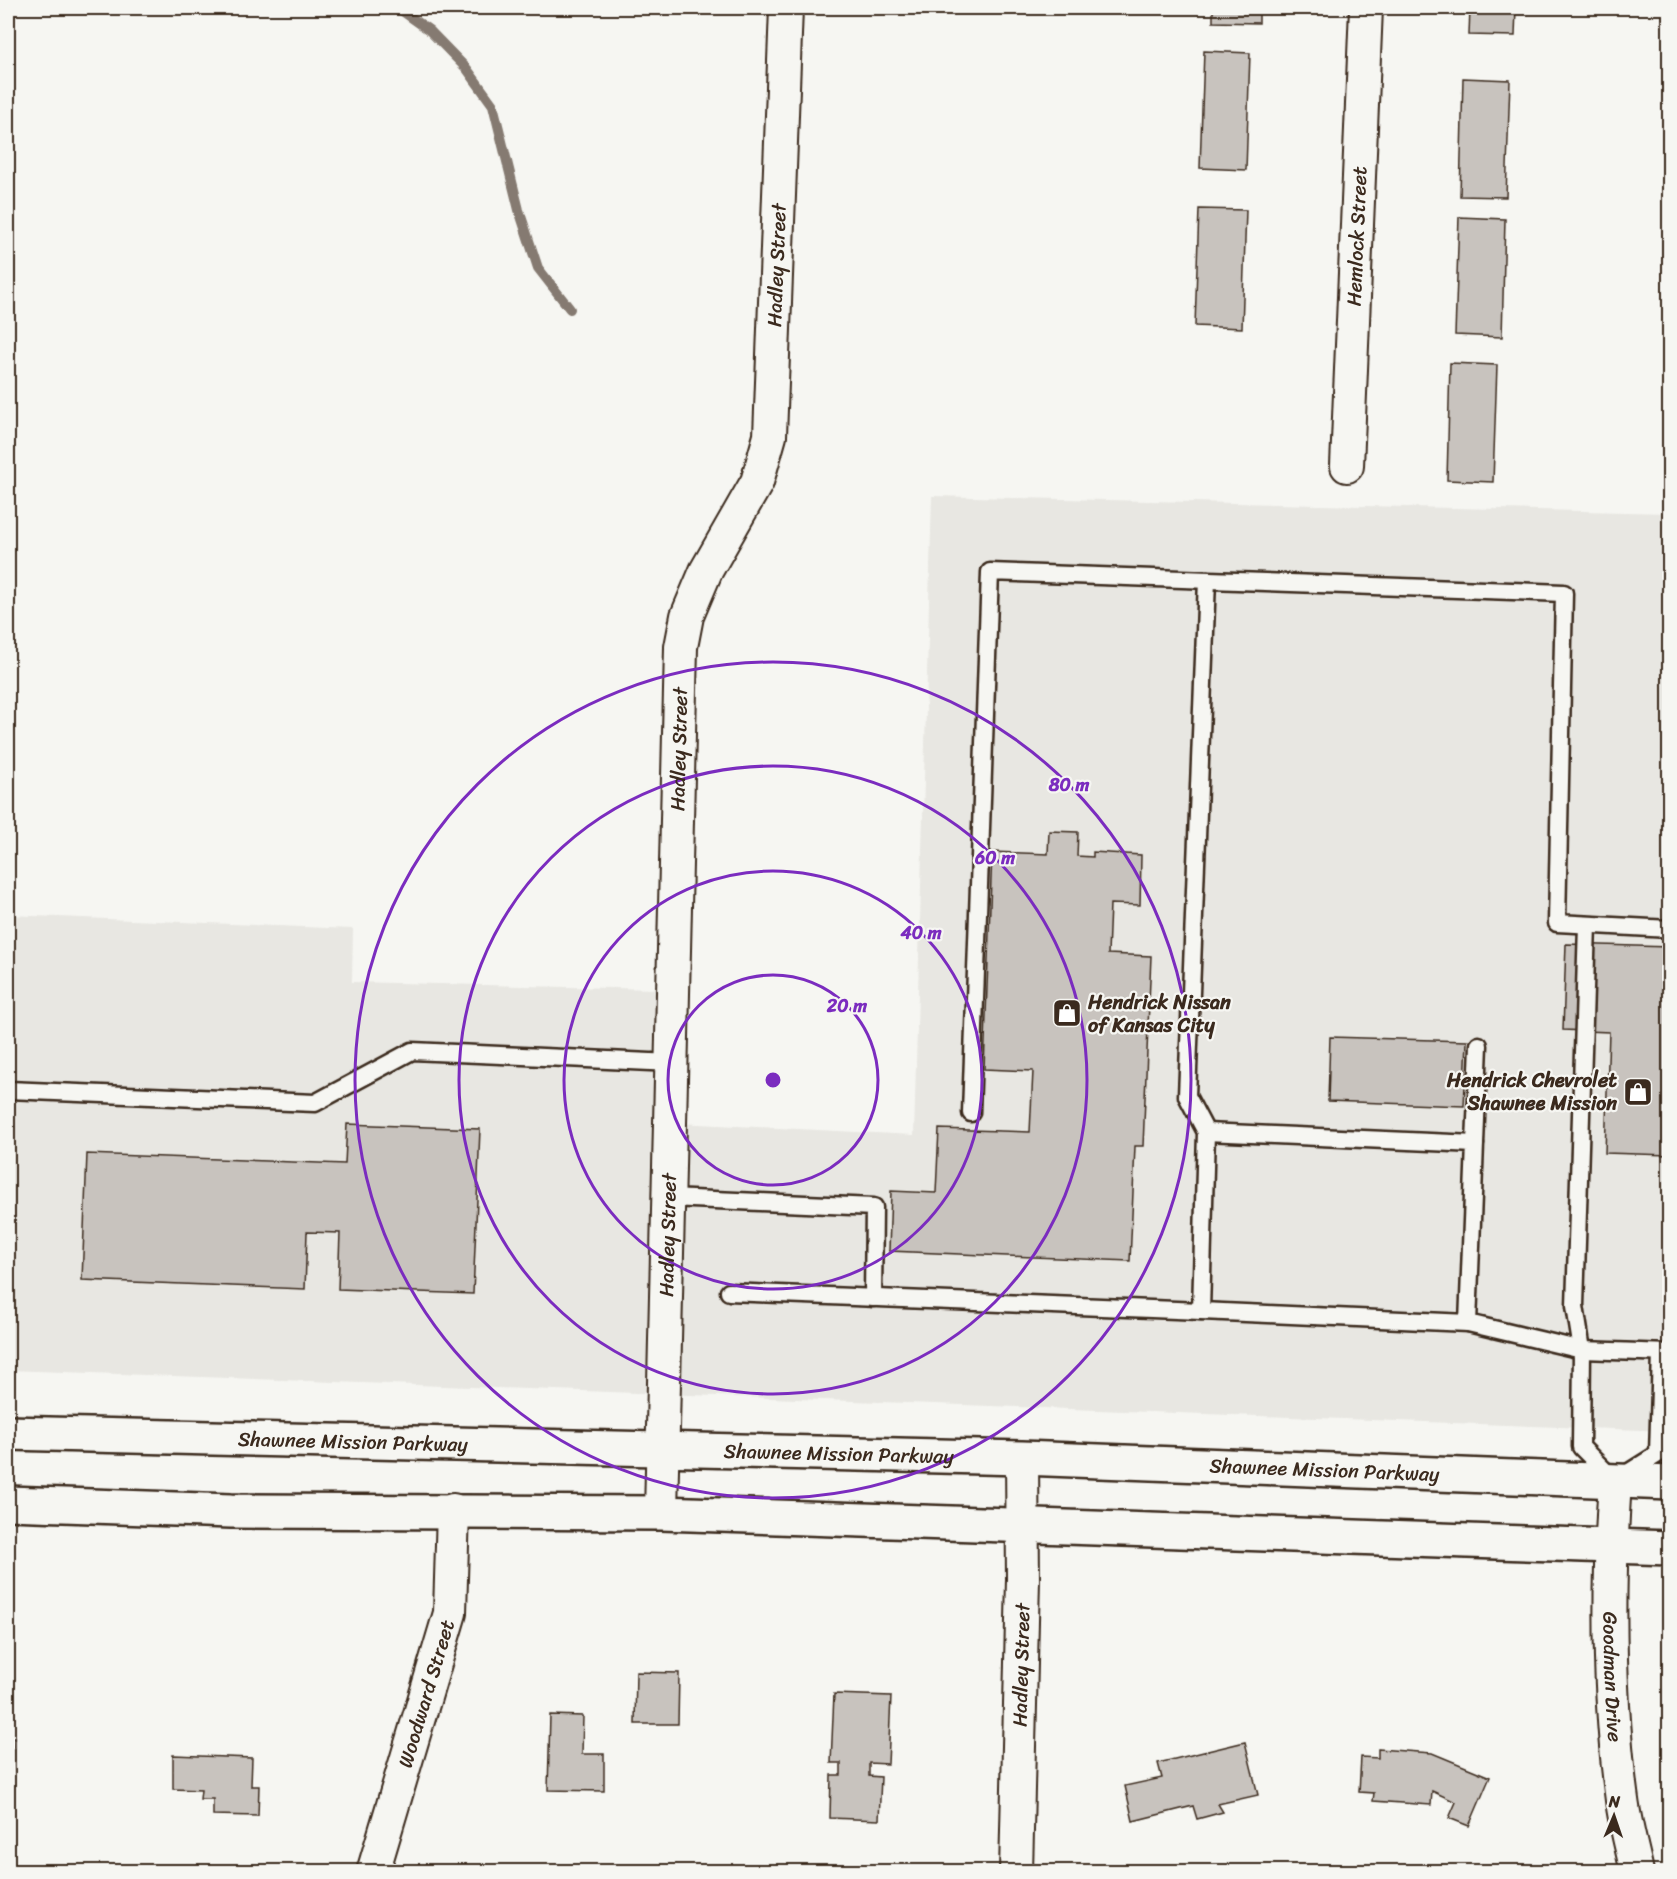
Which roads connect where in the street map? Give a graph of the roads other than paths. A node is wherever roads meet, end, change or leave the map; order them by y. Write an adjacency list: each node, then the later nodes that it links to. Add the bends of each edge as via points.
1 (786, 8): 8 (street, Hadley Street, via 770,436 757,482 706,571 687,616 681,647)
2 (1366, 8): 3 (street, Hemlock Street)
3 (1347, 466)
4 (1207, 580): 5 (lane, via 1564,592 1557,923); 10 (lane, via 990,572); 11 (lane, via 1187,1096)
5 (1587, 925): 6 (lane); 18 (lane, via 1575,1306)
6 (1670, 929)
7 (1479, 1045): 12 (lane)
8 (672, 1063): 9 (lane, via 412,1051 315,1103); 13 (street, Hadley Street)
9 (8, 1090)
10 (971, 1113)
11 (1206, 1132): 12 (lane); 16 (lane)
12 (1475, 1144): 17 (lane)
13 (669, 1198): 15 (lane, via 874,1207); 21 (street, Hadley Street)
14 (729, 1292): 15 (lane)
15 (873, 1298): 16 (lane)
16 (1201, 1311): 17 (lane)
17 (1468, 1323): 18 (lane)
18 (1582, 1350): 19 (lane); 23 (lane, via 1581,1447)
19 (1665, 1353): 23 (lane, via 1658,1454)
20 (8, 1433): 21 (highway, Shawnee Mission Parkway)
21 (664, 1449): 22 (highway, Shawnee Mission Parkway); 27 (street, Hadley Street)
22 (1022, 1458): 23 (highway, Shawnee Mission Parkway); 28 (street, Hadley Street)
23 (1615, 1481): 24 (highway, Shawnee Mission Parkway); 29 (street, Goodman Drive)
24 (1670, 1483)
25 (8, 1503): 26 (highway, via 231,1511)
26 (453, 1510): 27 (highway); 31 (street, Woodward Street, via 450,1613)
27 (661, 1513): 28 (highway)
28 (1022, 1524): 29 (highway); 32 (street, Hadley Street)
29 (1611, 1545): 30 (highway); 33 (street, Goodman Drive, via 1614,1719 1622,1802)
30 (1670, 1548)
31 (374, 1872)
32 (1016, 1872)
33 (1637, 1872)

